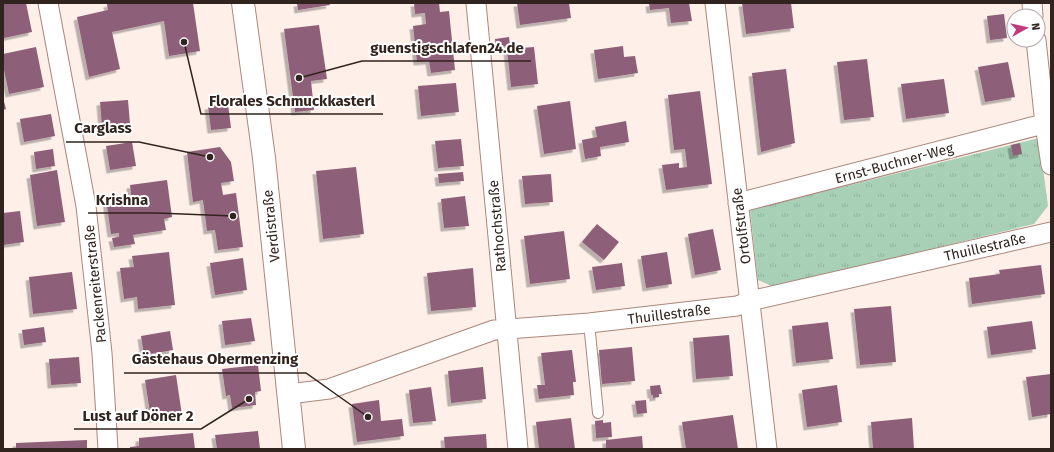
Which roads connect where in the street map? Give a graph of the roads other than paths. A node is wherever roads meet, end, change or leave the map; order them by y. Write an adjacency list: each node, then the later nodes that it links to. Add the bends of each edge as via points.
1 (48, 3): 15 (street, Packenreiterstraße, via 86,206 102,353)
2 (243, 3): 13 (main road, Verdistraße, via 264,158)
3 (476, 3): 12 (street, Rathochstraße)
4 (715, 3): 8 (street, Ortolfstraße)
5 (1037, 48): 6 (street)
6 (1048, 123): 7 (street); 8 (street, Ernst-Buchner-Weg)
7 (1051, 165)
8 (738, 203): 10 (street, Ortolfstraße)
9 (1051, 232): 10 (street, Thuillestraße)
10 (750, 301): 11 (street, Thuillestraße, via 737,306); 18 (street, Ortolfstraße)
11 (589, 323): 12 (street, Thuillestraße); 14 (lane)
12 (506, 328): 13 (street, Thuillestraße, via 494,330 329,389); 17 (street, Rathochstraße)
13 (289, 394): 16 (main road, Verdistraße)
14 (598, 412)
15 (108, 449)
16 (294, 449)
17 (518, 449)
18 (766, 449)

